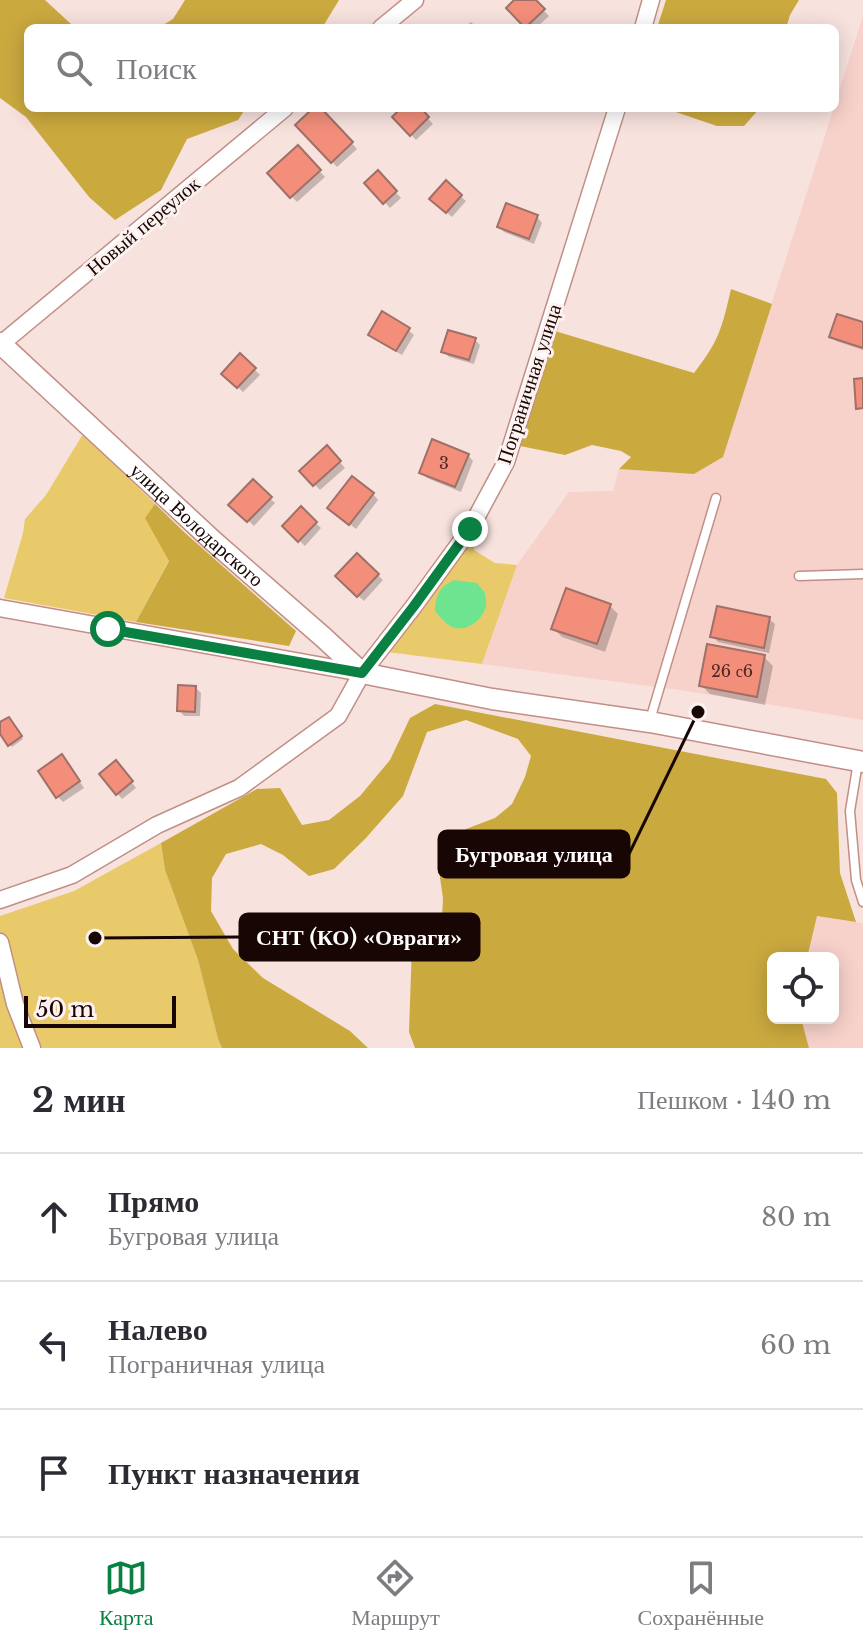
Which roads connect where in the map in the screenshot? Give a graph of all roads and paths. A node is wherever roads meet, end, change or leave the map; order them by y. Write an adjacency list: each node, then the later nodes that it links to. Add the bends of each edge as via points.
1 (415, 0): 3 (street)
2 (651, 0): 4 (street)
3 (386, 24)
4 (644, 24)
5 (280, 112): 7 (street, Новый переулок)
6 (616, 112): 12 (street, Пограничная улица, via 506,462 470,529)
7 (0, 344): 12 (street, улица Володарского)
8 (716, 498): 13 (lane)
9 (863, 574): 10 (lane)
10 (799, 576)
11 (0, 608): 12 (street)
12 (362, 673): 13 (street, улица Володарского); 15 (street, Пограничная улица, via 338,716 239,788 157,825 72,875)
13 (650, 722): 14 (street, улица Володарского)
14 (860, 762): 16 (lane, via 850,811)
15 (0, 900)
16 (863, 902)
17 (0, 942): 18 (street)
18 (32, 1048)

